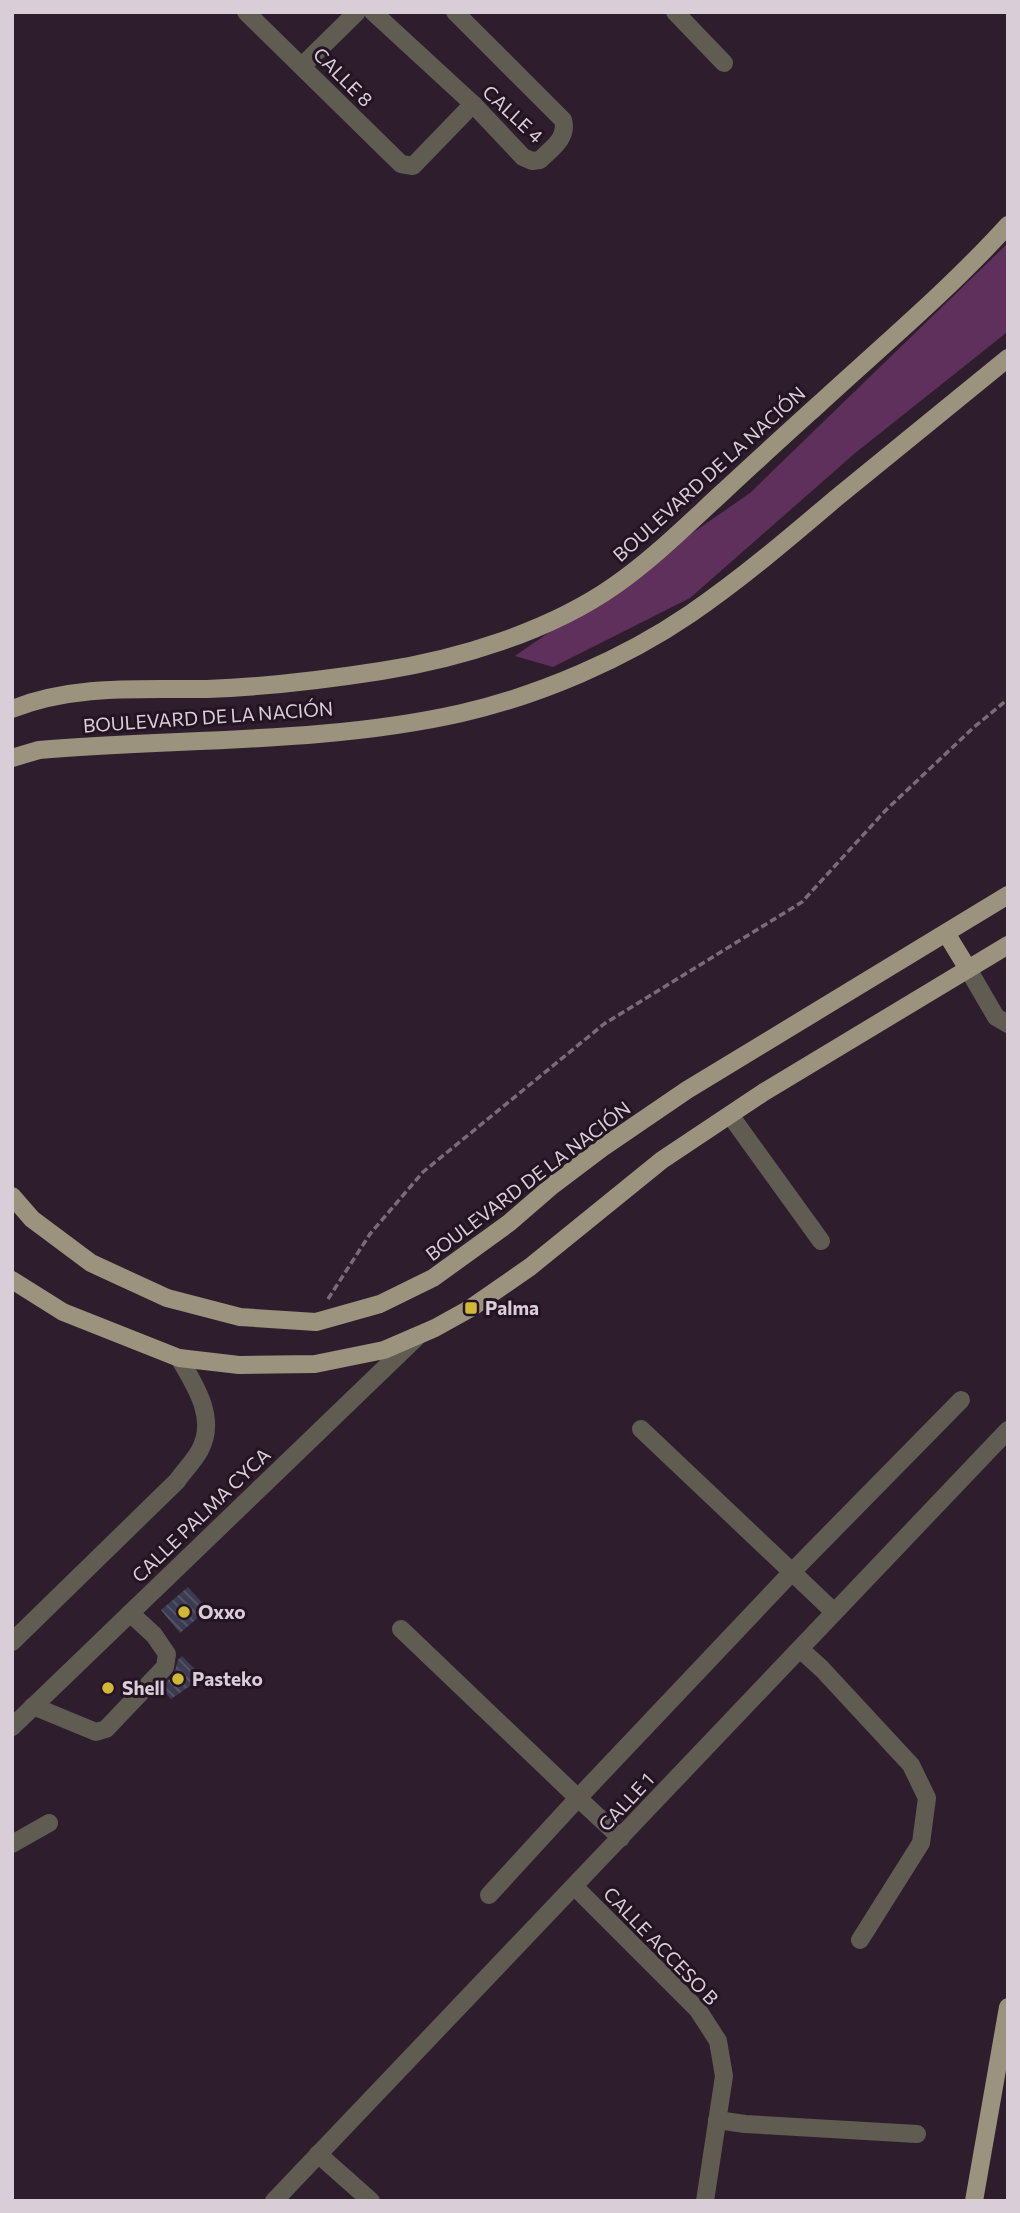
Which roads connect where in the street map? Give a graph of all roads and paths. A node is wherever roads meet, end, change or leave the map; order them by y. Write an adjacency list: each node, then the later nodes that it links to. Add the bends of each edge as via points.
1 (246, 12): 7 (street, CALLE 8)
2 (357, 12): 7 (street)
3 (373, 12): 8 (street, CALLE 4)
4 (455, 12): 8 (street, CALLE 4, via 563,120 565,128 540,160 532,160 523,157)
5 (675, 12): 6 (street)
6 (724, 63)
7 (302, 66): 8 (street, CALLE 8, via 401,164 413,166)
8 (472, 104)
9 (1008, 225): 12 (main road, BOULEVARD DE LA NACIÓN, via 674,538 613,587 551,621 471,652 384,670 210,689 90,690)
10 (1008, 358): 13 (main road, BOULEVARD DE LA NACIÓN, via 688,615 622,655 546,687 462,713 384,726 53,748)
11 (1008, 699): 23 (path, via 885,811 802,902 604,1024 423,1172 370,1234)
12 (12, 709)
13 (12, 758)
14 (1008, 895): 15 (main road, BOULEVARD DE LA NACIÓN)
15 (946, 933): 17 (main road); 23 (main road, BOULEVARD DE LA NACIÓN, via 687,1090 433,1278 380,1304)
16 (1008, 945): 17 (main road)
17 (968, 969): 18 (street, via 996,1017); 19 (main road)
18 (1008, 1024)
19 (730, 1115): 21 (street); 24 (main road, via 662,1160 520,1274 471,1308)
20 (12, 1196): 23 (main road, BOULEVARD DE LA NACIÓN, via 32,1219 91,1263 167,1298 240,1317)
21 (821, 1241)
22 (12, 1279): 25 (main road, via 63,1312)
23 (316, 1322)
24 (420, 1335): 25 (main road, via 384,1350 315,1364 239,1365); 31 (street, CALLE PALMA CYCA)
25 (179, 1358): 33 (street, via 204,1405 206,1433 200,1451 177,1481)
26 (961, 1400): 29 (street)
27 (641, 1429): 29 (street)
28 (1008, 1430): 30 (street, CALLE 1)
29 (792, 1572): 30 (street); 37 (street)
30 (834, 1612): 34 (street, CALLE 1)
31 (130, 1613): 35 (street, CALLE PALMA CYCA); 35 (street, via 167,1654 165,1667 106,1729 96,1732)
32 (401, 1629): 37 (street)
33 (12, 1642)
34 (800, 1649): 39 (street, CALLE 1); 43 (street, via 911,1765 927,1798 921,1843)
35 (33, 1706): 36 (street, CALLE PALMA CYCA)
36 (12, 1727)
37 (578, 1798): 39 (street); 42 (street)
38 (49, 1823): 40 (street)
39 (621, 1838): 41 (street, CALLE 1)
40 (12, 1844)
41 (575, 1886): 45 (street, CALLE ACCESO B, via 698,2010 718,2041 724,2076); 47 (street, CALLE 1)
42 (489, 1895)
43 (860, 1940)
44 (1008, 2007): 51 (main road)
45 (717, 2120): 46 (street); 50 (street, CALLE ACCESO B)
46 (917, 2134)
47 (318, 2154): 48 (street, CALLE 1); 49 (street)
48 (274, 2201)
49 (371, 2201)
50 (705, 2201)
51 (974, 2201)

